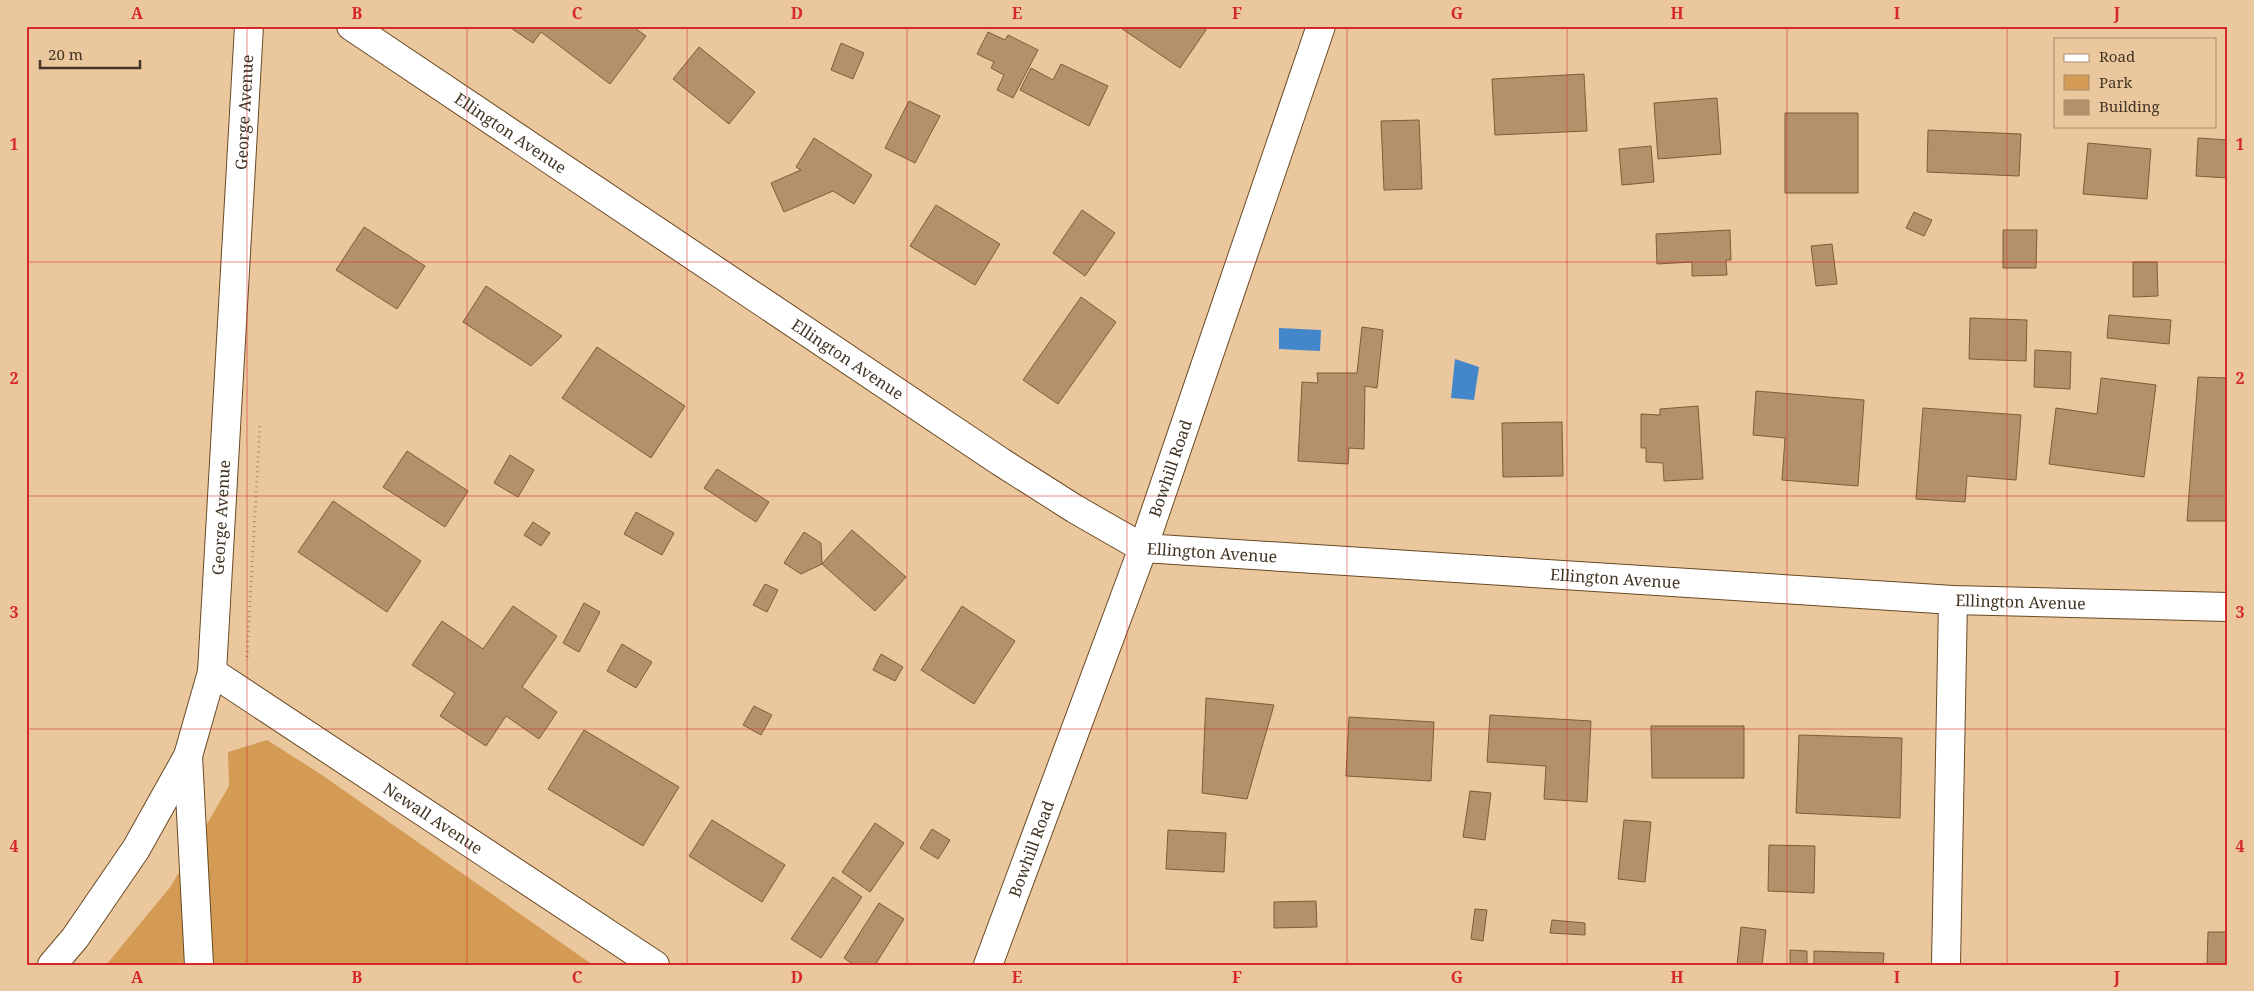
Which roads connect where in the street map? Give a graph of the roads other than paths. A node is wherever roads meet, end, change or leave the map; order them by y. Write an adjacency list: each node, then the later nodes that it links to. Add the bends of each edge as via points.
1 (249, 26): 7 (street, George Avenue)
2 (351, 26): 4 (street, Ellington Avenue, via 1001,462)
3 (1321, 26): 4 (street, Bowhill Road)
4 (1143, 548): 5 (street, Ellington Avenue); 12 (street, Bowhill Road)
5 (1953, 600): 6 (street, Ellington Avenue); 13 (street)
6 (2228, 607)
7 (212, 672): 8 (street, George Avenue); 11 (street, Newall Avenue)
8 (188, 756): 9 (street, George Avenue, via 136,849 75,938); 10 (street)
9 (52, 965)
10 (199, 965)
11 (655, 965)
12 (988, 965)
13 (1946, 965)

